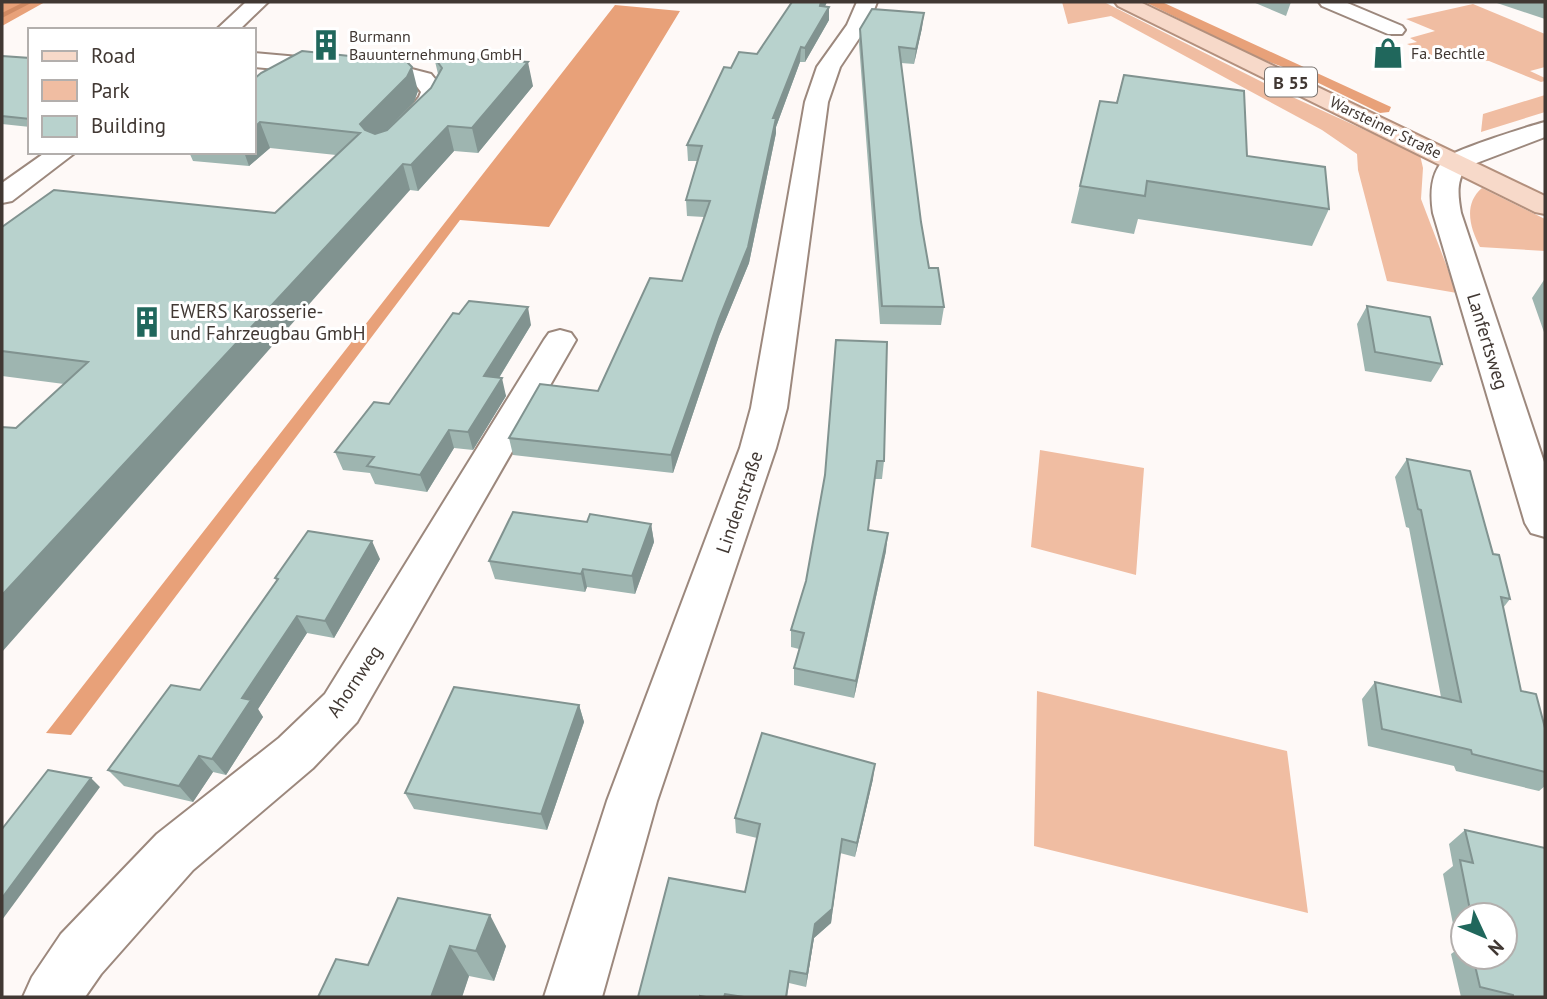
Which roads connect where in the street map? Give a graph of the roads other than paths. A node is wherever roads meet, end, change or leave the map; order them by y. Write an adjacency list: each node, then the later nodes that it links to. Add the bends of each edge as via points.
1 (258, 2): 5 (street)
2 (867, 2): 17 (street, Lindenstraße, via 864,15 833,58 819,90 769,408 758,448 632,801)
3 (1125, 2): 11 (main road, Warsteiner Straße / B 55)
4 (1329, 2): 6 (street)
5 (228, 28)
6 (1395, 30)
7 (256, 60): 9 (street, via 423,79 433,92 427,106)
8 (1545, 129): 11 (street)
9 (384, 149)
10 (60, 154): 12 (street)
11 (1457, 162): 13 (main road, B 55); 15 (street, Lanfertsweg, via 1443,187 1447,213)
12 (2, 195)
13 (1545, 206)
14 (560, 340): 16 (street, Ahornweg, via 341,708 296,753 175,852 81,954)
15 (1545, 523)
16 (52, 997)
17 (573, 997)

